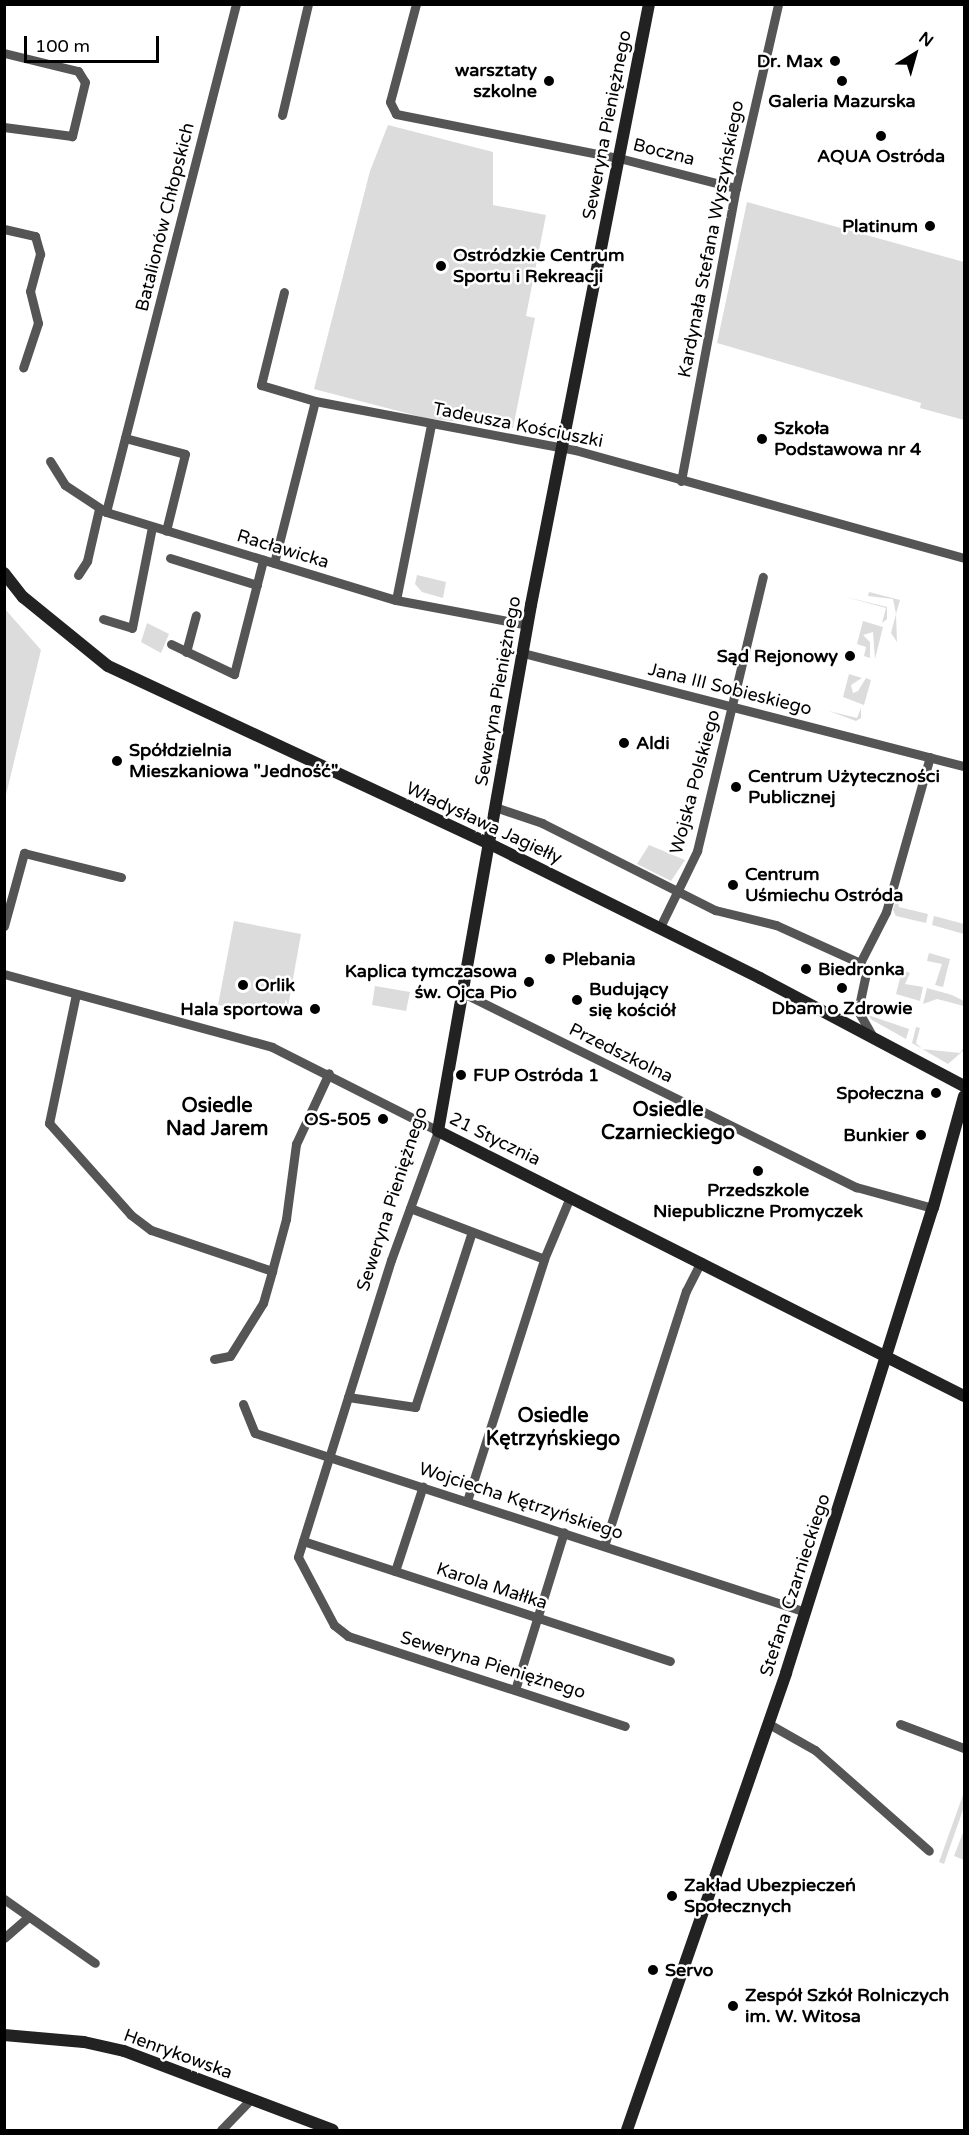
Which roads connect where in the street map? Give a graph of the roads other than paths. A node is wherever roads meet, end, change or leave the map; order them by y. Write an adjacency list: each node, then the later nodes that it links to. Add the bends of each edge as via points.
1 (236, 4): 16 (street, Batalionów Chłopskich)
2 (308, 4): 7 (street)
3 (416, 4): 9 (street, Boczna, via 390,102 396,114)
4 (649, 4): 9 (street, Seweryna Pieniężnego)
5 (778, 4): 10 (street, Kardynała Stefana Wyszyńskiego)
6 (4, 53): 8 (street, via 78,71 85,82 72,136)
7 (282, 115)
8 (4, 127)
9 (619, 158): 10 (street, Boczna); 17 (street, Seweryna Pieniężnego)
10 (736, 188): 19 (street, Kardynała Stefana Wyszyńskiego)
11 (4, 229): 13 (street, via 35,236 40,254 30,291 38,323)
12 (284, 292): 14 (street, Tadeusza Kościuszki, via 261,385)
13 (23, 368)
14 (315, 401): 15 (street, Tadeusza Kościuszki); 26 (street)
15 (431, 425): 17 (street, Tadeusza Kościuszki); 31 (street)
16 (125, 438): 20 (street, Batalionów Chłopskich); 22 (street, via 185,454)
17 (561, 447): 19 (street, Tadeusza Kościuszki); 34 (street, Seweryna Pieniężnego)
18 (51, 460): 20 (street, Racławicka, via 65,486)
19 (681, 481): 24 (street, Tadeusza Kościuszki)
20 (102, 511): 21 (street, Racławicka); 28 (street, Batalionów Chłopskich, via 87,561)
21 (152, 527): 22 (street, Racławicka); 33 (street, via 132,628)
22 (166, 531): 25 (street, Racławicka)
23 (170, 558): 30 (street)
24 (964, 558)
25 (263, 560): 26 (street, Racławicka); 30 (street)
26 (274, 563): 31 (street, Racławicka)
27 (4, 573): 42 (street, Władysława Jagiełły, via 23,597 108,666)
28 (78, 575)
29 (764, 577): 38 (street, Wojska Polskiego)
30 (257, 585): 36 (street, via 234,674)
31 (396, 600): 34 (street, Racławicka)
32 (196, 615): 36 (street)
33 (103, 618)
34 (528, 625): 37 (street, Seweryna Pieniężnego)
35 (171, 644): 36 (street)
36 (186, 652)
37 (523, 653): 38 (street, Jana III Sobieskiego); 41 (street, Seweryna Pieniężnego)
38 (732, 707): 39 (street, Jana III Sobieskiego); 44 (street, Wojska Polskiego, via 697,850)
39 (930, 757): 40 (street, Jana III Sobieskiego); 47 (street, via 886,912)
40 (964, 766)
41 (495, 807): 42 (street, Seweryna Pieniężnego); 44 (street, via 542,823)
42 (488, 843): 46 (street, Władysława Jagiełły); 49 (street, Seweryna Pieniężnego)
43 (121, 877): 45 (street, via 24,853)
44 (679, 890): 46 (street, Wojska Polskiego); 47 (street, via 715,910 776,925)
45 (4, 926)
46 (660, 927): 51 (street, Władysława Jagiełły)
47 (860, 963): 51 (street, via 866,973 858,1011)
48 (4, 974): 50 (street, 21 Stycznia)
49 (461, 992): 55 (street, Seweryna Pieniężnego); 58 (street, Przedszkolna, via 856,1187)
50 (75, 994): 52 (street, 21 Stycznia, via 256,1042); 62 (street, via 49,1123 131,1215 152,1230)
51 (874, 1039): 53 (street, Władysława Jagiełły)
52 (328, 1073): 55 (street, 21 Stycznia); 62 (street, via 296,1144 286,1220)
53 (964, 1086)
54 (964, 1096): 58 (street, Stefana Czarnieckiego)
55 (438, 1131): 56 (street, 21 Stycznia); 57 (street, Seweryna Pieniężnego)
56 (570, 1197): 60 (street); 61 (street, 21 Stycznia)
57 (410, 1208): 59 (street); 65 (street, Seweryna Pieniężnego)
58 (933, 1208): 63 (street, Stefana Czarnieckiego)
59 (472, 1232): 60 (street); 65 (street, via 415,1407)
60 (544, 1259): 70 (street)
61 (701, 1262): 63 (street, 21 Stycznia); 73 (street, via 686,1291)
62 (272, 1271): 64 (street, via 263,1303 230,1356)
63 (886, 1356): 66 (street, 21 Stycznia); 75 (street, Stefana Czarnieckiego)
64 (214, 1359)
65 (348, 1396): 68 (street, Seweryna Pieniężnego)
66 (964, 1396)
67 (243, 1404): 68 (street, Wojciecha Kętrzyńskiego, via 255,1433)
68 (329, 1455): 69 (street, Wojciecha Kętrzyńskiego); 72 (street, Seweryna Pieniężnego)
69 (423, 1486): 70 (street, Wojciecha Kętrzyńskiego); 74 (street)
70 (467, 1501): 71 (street, Wojciecha Kętrzyńskiego)
71 (564, 1532): 73 (street, Wojciecha Kętrzyńskiego); 76 (street)
72 (303, 1541): 74 (street, Karola Małłka); 78 (street, Seweryna Pieniężnego, via 298,1557 334,1625 348,1636)
73 (604, 1546): 75 (street, Wojciecha Kętrzyńskiego)
74 (395, 1571): 76 (street, Karola Małłka)
75 (806, 1612): 79 (street, Stefana Czarnieckiego)
76 (537, 1618): 77 (street, Karola Małłka); 78 (street)
77 (670, 1661)
78 (515, 1690): 81 (street, Seweryna Pieniężnego)
79 (770, 1724): 83 (street, via 815,1750); 92 (street, Stefana Czarnieckiego)
80 (900, 1724): 82 (street)
81 (625, 1726)
82 (964, 1748)
83 (929, 1851)
84 (4, 1899): 85 (street)
85 (28, 1917): 86 (street); 87 (street)
86 (4, 1938)
87 (95, 1963)
88 (4, 2035): 89 (street, Henrykowska, via 84,2042 124,2051)
89 (250, 2100): 90 (street); 91 (street, Henrykowska)
90 (221, 2130)
91 (333, 2130)
92 (627, 2130)

